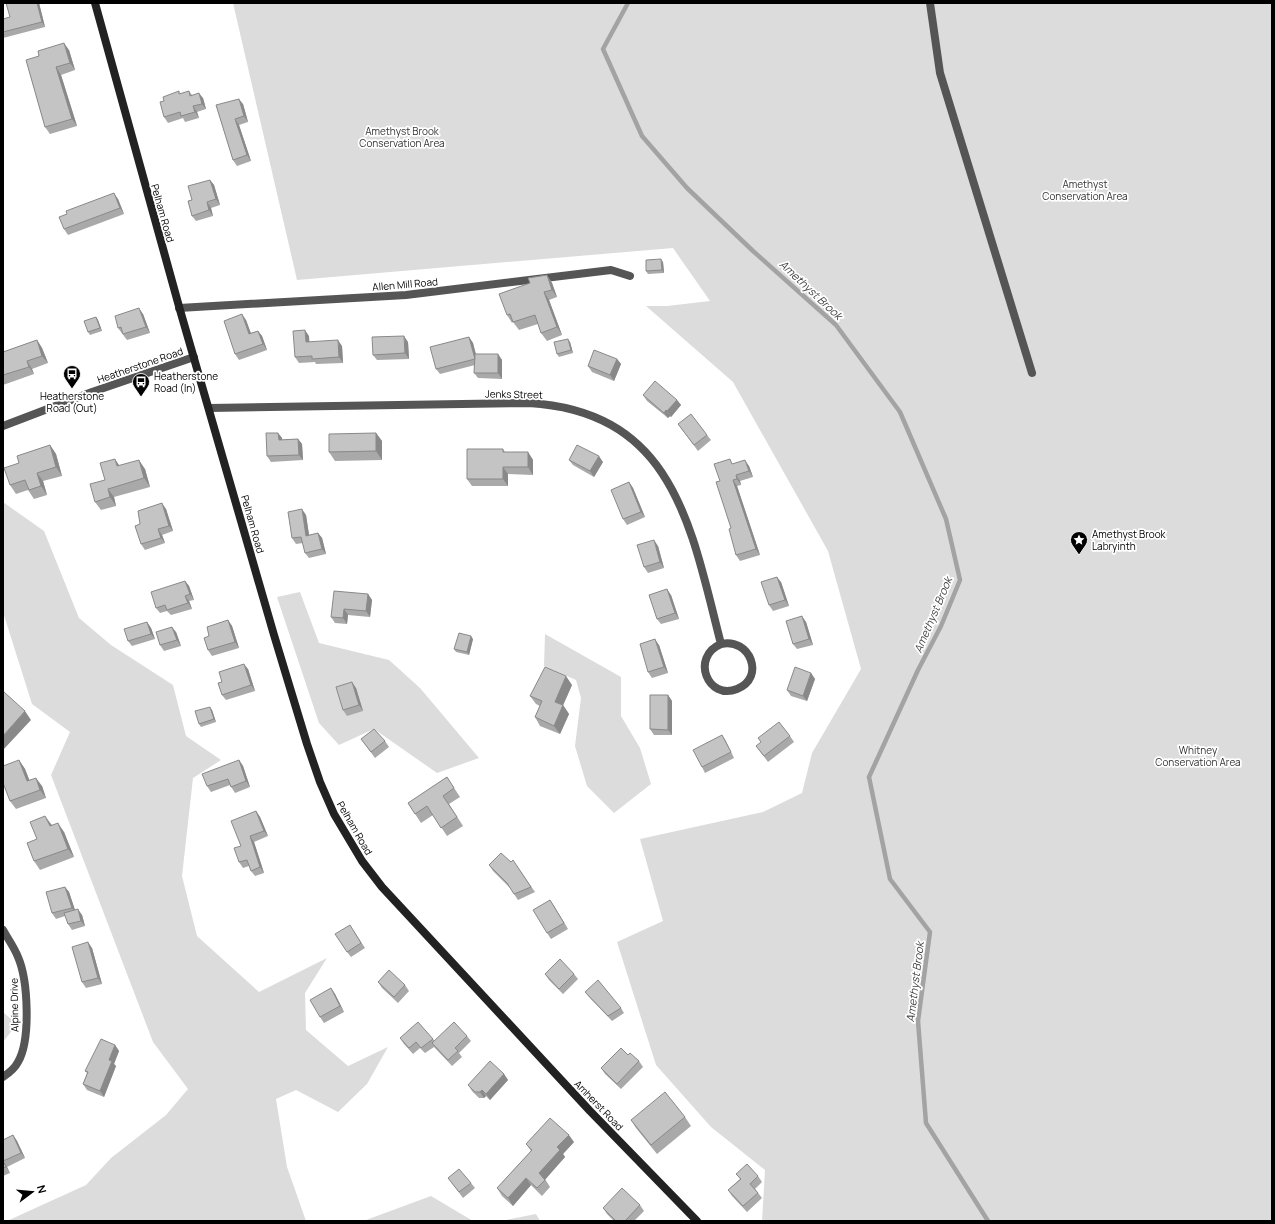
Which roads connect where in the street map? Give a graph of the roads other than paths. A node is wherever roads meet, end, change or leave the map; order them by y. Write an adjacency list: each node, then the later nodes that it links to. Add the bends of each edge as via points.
1 (95, 3): 4 (main road, Pelham Road)
2 (930, 3): 6 (street, via 940,74)
3 (630, 276): 4 (street, Allen Mill Road, via 611,270 406,295)
4 (179, 308): 5 (main road, Pelham Road)
5 (194, 357): 7 (main road, Pelham Road); 8 (street, Heatherstone Road)
6 (1032, 373)
7 (209, 408): 9 (street, Jenks Street, via 529,403 563,408 601,421 640,447 675,492 694,542); 11 (main road, Pelham Road, via 284,671 327,801 352,845 382,887)
8 (3, 426)
9 (721, 644): 9 (street, via 713,648 707,656 704,670 708,679 714,686 723,690 742,687 748,681 752,660 738,644)
10 (3, 930): 12 (street, Alpine Drive, via 21,965 26,1002 21,1056 13,1069)
11 (488, 1002): 13 (main road, Amherst Road)
12 (3, 1077)
13 (697, 1221)

